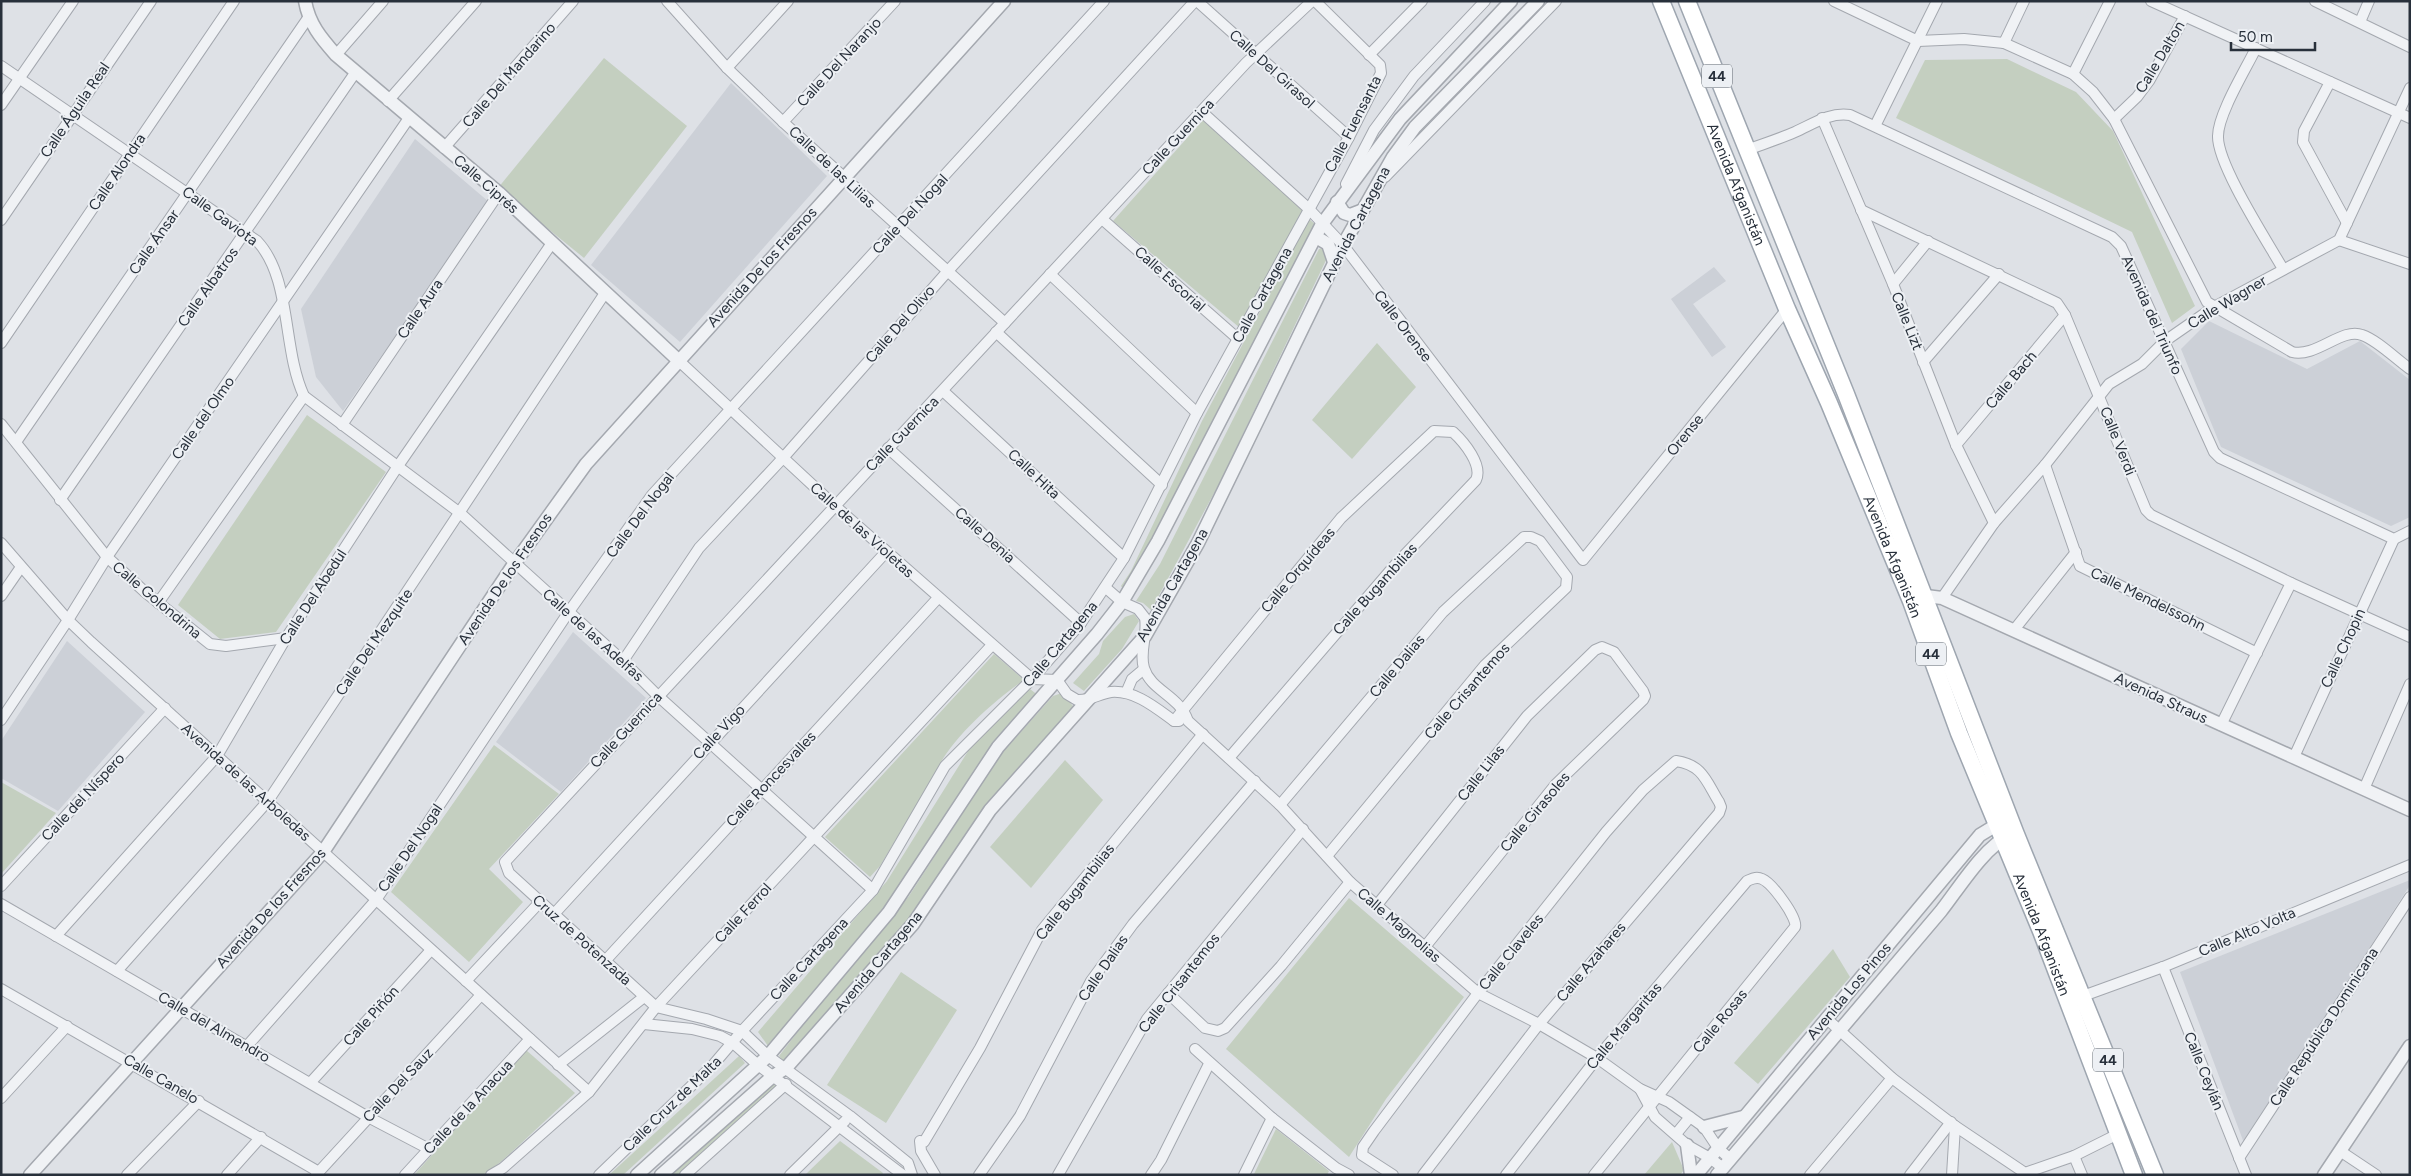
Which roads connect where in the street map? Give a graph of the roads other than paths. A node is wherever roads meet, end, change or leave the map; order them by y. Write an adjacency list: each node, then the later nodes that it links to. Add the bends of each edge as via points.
1 (73, 1): 44 (street)
2 (151, 1): 52 (street, Calle Águila Real)
3 (234, 1): 62 (street, Calle Alondra)
4 (305, 1): 31 (street, Calle Ciprés)
5 (383, 1): 38 (street)
6 (476, 1): 48 (street)
7 (572, 1): 60 (street, Calle Del Mandarino)
8 (788, 1): 41 (street)
9 (894, 1): 57 (street, Calle Del Naranjo)
10 (1004, 1): 63 (street, Avenida De los Fresnos)
11 (1104, 1): 75 (street, Calle Del Nogal)
12 (1196, 1): 37 (street, Calle Del Girasol); 85 (street, Calle Del Olivo)
13 (1422, 1): 39 (street, Calle Fuensanta)
14 (1486, 1): 67 (street, via 1414,76 1384,116)
15 (1512, 1): 67 (street, Avenida Cartagena, via 1400,119)
16 (1538, 1): 64 (street, Avenida Cartagena, via 1415,127)
17 (1556, 1): 64 (street)
18 (1661, 1): 47 (main road, Avenida Afganistán / 44)
19 (1687, 1): 61 (main road, Avenida Afganistán / 44)
20 (1834, 1): 29 (street)
21 (1937, 1): 33 (street)
22 (2024, 1): 34 (street)
23 (2110, 1): 43 (street)
24 (2151, 1): 30 (street)
25 (2315, 1): 32 (street)
26 (2369, 1): 32 (street)
27 (1320, 3): 37 (street, Calle Guernica); 39 (street)
28 (675, 4): 41 (street, Calle de las Lilias)
29 (1849, 5): 33 (street)
30 (2185, 16): 36 (street); 56 (street, Calle Dalton, via 2149,81)
31 (308, 18): 38 (street, Calle Ciprés); 65 (street, Calle Ánsar)
32 (2360, 22): 35 (street)
33 (1918, 40): 34 (street, via 1964,39); 58 (street)
34 (2004, 43): 43 (street)
35 (2410, 47)
36 (2256, 48): 45 (street); 84 (street, via 2222,119 2219,151)
37 (1255, 54): 50 (street, Calle Guernica); 59 (street, Calle Del Girasol)
38 (336, 55): 42 (street, Calle Ciprés)
39 (1369, 55): 59 (street, Calle Fuensanta, via 1380,65 1381,74)
40 (1, 66): 44 (street, Calle Gaviota)
41 (727, 68): 57 (street, Calle de las Lilias)
42 (355, 73): 48 (street, Calle Ciprés); 76 (street, Calle Albatros)
43 (2073, 74): 56 (street, via 2093,92)
44 (19, 79): 49 (street); 52 (street, Calle Gaviota)
45 (2330, 82): 51 (street); 73 (street, via 2304,132 2303,142)
46 (2410, 88): 51 (street)
47 (1702, 99): 61 (main road, via 1711,104 1728,142); 92 (main road, Avenida Afganistán / 44)
48 (388, 101): 53 (street, Calle Ciprés)
49 (1, 105)
50 (1202, 112): 68 (street, Calle Orense); 71 (street, Calle Guernica)
51 (2398, 113): 55 (street); 73 (street)
52 (72, 115): 62 (street, Calle Gaviota); 72 (street, Calle Águila Real)
53 (409, 118): 60 (street, Calle Ciprés); 90 (street, Calle del Olmo)
54 (1822, 118): 58 (street, Avenida del Triunfo, via 1850,115); 61 (street, Avenida del Triunfo, via 1796,132); 70 (street, Calle Lizt)
55 (2410, 118)
56 (2114, 119): 91 (street, via 2207,302)
57 (783, 122): 63 (street, Calle de las Lilias)
58 (1874, 126): 97 (street, Avenida del Triunfo, via 2112,237 2121,246)
59 (1348, 137): 68 (street, Calle Fuensanta)
60 (444, 148): 66 (street, Calle Ciprés)
61 (1747, 150): 137 (main road, Avenida Afganistán / 44)
62 (130, 152): 65 (street, Calle Gaviota); 98 (street, Calle Alondra)
63 (843, 178): 75 (street, Calle de las Lilias); 99 (street, Avenida De los Fresnos)
64 (1376, 186): 69 (street, Avenida Cartagena)
65 (188, 192): 76 (street, Calle Gaviota); 110 (street, Calle Ánsar)
66 (499, 193): 80 (street, Calle Ciprés); 108 (street, Calle Aura)
67 (1337, 202): 69 (street, via 1344,213); 74 (street, Avenida Cartagena)
68 (1309, 208): 74 (street, Calle Orense); 96 (street, Calle Cartagena)
69 (1363, 210): 81 (street, Avenida Cartagena)
70 (1861, 210): 79 (street, Calle Verdi); 88 (street, Calle Lizt)
71 (1102, 219): 86 (street, Calle Guernica); 96 (street, Calle Escorial)
72 (1, 220)
73 (2347, 223): 78 (street)
74 (1322, 224): 77 (street, Avenida Cartagena); 81 (street, Calle Orense)
75 (899, 227): 85 (street, Calle de las Lilias); 105 (street, Calle Del Nogal)
76 (246, 233): 90 (street, Calle Gaviota, via 264,248 272,260); 117 (street, Calle Albatros)
77 (1316, 237): 82 (street, via 1328,244); 138 (street, Avenida Cartagena, via 1158,541)
78 (2339, 240): 83 (street); 84 (street, Calle Wagner)
79 (1928, 241): 87 (street, Calle Verdi); 88 (street)
80 (552, 244): 89 (street, Calle Ciprés); 115 (street, Calle Del Abedul)
81 (1342, 245): 82 (street, Avenida Cartagena); 129 (street, Calle Orense)
82 (1334, 262): 145 (street, Avenida Cartagena, via 1198,543)
83 (2410, 264)
84 (2283, 269): 91 (street, Calle Wagner)
85 (947, 272): 94 (street, Calle de las Lilias); 113 (street, Calle Del Olivo)
86 (1050, 274): 94 (street, Calle Guernica); 106 (street)
87 (1999, 274): 93 (street, Calle Verdi, via 2057,303); 100 (street)
88 (1893, 284): 100 (street, Calle Lizt)
89 (605, 293): 99 (street, Calle Ciprés); 119 (street, Calle Del Mezquite)
90 (282, 303): 103 (street, Calle Gaviota); 127 (street, Calle del Olmo)
91 (2214, 307): 97 (street, Calle Wagner); 101 (street, via 2292,352 2307,352 2354,333 2364,335)
92 (1788, 309): 129 (street, Orense); 137 (main road, Avenida Afganistán / 44)
93 (2065, 315): 104 (street, Calle Verdi); 111 (street, Calle Bach)
94 (1005, 323): 95 (street, Calle Guernica)
95 (996, 332): 102 (street, Calle Guernica); 116 (street)
96 (1237, 338): 106 (street, Calle Cartagena)
97 (2165, 341): 104 (street, Calle Wagner, via 2142,364 2109,384); 123 (street, Avenida del Triunfo, via 2209,447 2220,458)
98 (1, 343)
99 (678, 360): 105 (street, Calle de las Violetas); 130 (street, Avenida De los Fresnos, via 586,464)
100 (1923, 362): 111 (street, Calle Lizt)
101 (2410, 369)
102 (943, 390): 112 (street, Calle Guernica); 128 (street, Calle Hita)
103 (304, 396): 108 (street); 139 (street)
104 (2100, 397): 114 (street, Calle Wagner); 132 (street, Calle Verdi, via 2151,516)
105 (731, 407): 113 (street, Calle de las Violetas); 140 (street, Calle Del Nogal, via 652,495)
106 (1197, 413): 116 (street, Calle Cartagena)
107 (1, 424): 110 (street, Calle Golondrina)
108 (342, 425): 115 (street)
109 (1434, 431): 160 (street, Calle Orquídeas, via 1341,518); 169 (street, Calle Bugambilias, via 1453,432 1460,439 1478,468 1476,480 1394,565)
110 (16, 442): 117 (street, Calle Golondrina)
111 (1956, 445): 120 (street, Calle Lizt)
112 (888, 448): 118 (street, Calle Guernica); 143 (street, Calle Denia)
113 (783, 458): 118 (street, Calle de las Violetas); 151 (street, Calle Del Olivo, via 699,548)
114 (2045, 465): 120 (street, Calle Wagner); 126 (street, Calle Mendelssohn)
115 (398, 466): 119 (street, Calle de las Adelfas); 147 (street, Calle Del Abedul)
116 (1162, 485): 128 (street, Calle Cartagena)
117 (60, 500): 127 (street, Calle Golondrina)
118 (834, 505): 125 (street, Calle de las Violetas); 157 (street, Calle Guernica)
119 (460, 513): 130 (street, Calle de las Adelfas); 174 (street, Calle Del Mezquite)
120 (1994, 523): 136 (street, Calle Wagner)
121 (2410, 531): 123 (street)
122 (1524, 537): 175 (street, Calle Dalias, via 1443,612); 181 (street, Calle Crisantemos, via 1540,541 1567,577 1566,588 1485,665)
123 (2394, 539): 141 (street, Calle Chopin)
124 (1, 543): 131 (street, Avenida de las Arboledas)
125 (886, 552): 135 (street, Calle de las Violetas); 166 (street, Calle Vigo)
126 (2076, 552): 144 (street); 150 (street, Calle Mendelssohn, via 2080,566)
127 (107, 557): 139 (street, Calle Golondrina); 142 (street, Calle del Olmo)
128 (1124, 558): 133 (street, Calle Cartagena)
129 (1583, 560)
130 (514, 564): 140 (street, Calle de las Adelfas); 180 (street, Avenida De los Fresnos)
131 (21, 567): 134 (street); 142 (street, Avenida de las Arboledas)
132 (2291, 583): 141 (street, Calle Verdi); 150 (street)
133 (1106, 588): 138 (street); 143 (street, Calle Cartagena)
134 (1, 596)
135 (938, 598): 148 (street, Calle de las Violetas); 173 (street, Calle Roncesvalles)
136 (1942, 598): 137 (street, Avenida Straus); 144 (street, Avenida Straus)
137 (1918, 599): 177 (main road, Avenida Afganistán / 44, via 1959,733)
138 (1122, 602): 145 (street, via 1143,614); 154 (street, Avenida Cartagena)
139 (158, 603): 147 (street, Calle Golondrina, via 210,644 218,646)
140 (568, 613): 151 (street, Calle de las Adelfas); 189 (street, Calle Del Nogal)
141 (2359, 614): 146 (street, Calle Verdi); 168 (street, Calle Chopin)
142 (68, 620): 159 (street, Avenida de las Arboledas); 161 (street, Calle del Olmo)
143 (1082, 623): 153 (street, Calle Cartagena)
144 (2014, 630): 164 (street, Avenida Straus)
145 (1145, 636): 152 (street); 158 (street, Avenida Cartagena)
146 (2410, 637)
147 (286, 638): 167 (street, Calle Del Abedul)
148 (992, 645): 153 (street, Calle de las Violetas); 179 (street, Calle Ferrol)
149 (1595, 650): 192 (street, Calle Lilas, via 1526,716); 195 (street, Calle Girasoles, via 1602,647 1614,652 1643,691 1643,700 1556,784)
150 (2257, 653): 164 (street)
151 (623, 661): 157 (street, Calle de las Adelfas)
152 (1144, 669): 156 (street, via 1132,679); 160 (street, via 1151,681)
153 (1032, 679): 154 (street); 187 (street, Calle Cartagena, via 945,766)
154 (1057, 680): 158 (street, via 1067,694 1077,700); 220 (street, Avenida Cartagena, via 998,747 889,912)
155 (2410, 684): 172 (street)
156 (1126, 693): 158 (street); 162 (street)
157 (658, 696): 166 (street, Calle de las Adelfas); 183 (street, Calle Guernica, via 507,859 505,866)
158 (1093, 696): 226 (street, Avenida Cartagena, via 990,810 913,924)
159 (165, 708): 167 (street, Avenida de las Arboledas); 186 (street, Calle del Níspero)
160 (1184, 709): 162 (street, Calle Orquídeas); 163 (street)
161 (1, 720)
162 (1174, 721): 163 (street)
163 (1188, 721): 165 (street, Calle Magnolias)
164 (2221, 725): 168 (street, Avenida Straus)
165 (1203, 734): 169 (street, Calle Magnolias); 271 (street, Calle Bugambilias, via 1042,930 980,1048 924,1142 920,1141 921,1151)
166 (710, 742): 173 (street, Calle de las Adelfas); 193 (street, Calle Vigo)
167 (217, 756): 174 (street, Avenida de las Arboledas); 194 (street, Calle Del Abedul)
168 (2294, 757): 172 (street, Avenida Straus)
169 (1229, 758): 171 (street, Calle Magnolias)
170 (1676, 761): 203 (street, Calle Claveles, via 1643,790 1606,832); 211 (street, Calle Azahares, via 1700,770 1719,802 1719,813)
171 (1255, 781): 175 (street, Calle Magnolias); 272 (street, Calle Dalias, via 1133,924 1091,981 1020,1116)
172 (2364, 789): 176 (street, Avenida Straus)
173 (761, 790): 179 (street, Calle de las Adelfas); 197 (street, Calle Roncesvalles)
174 (268, 801): 180 (street, Avenida de las Arboledas); 199 (street, Calle Del Mezquite)
175 (1280, 805): 178 (street, Calle Magnolias)
176 (2410, 810)
177 (2006, 828): 206 (main road, Avenida Afganistán / 44); 209 (street, Avenida Los Pinos, via 1980,836); 213 (street, Avenida Los Pinos); 246 (main road, Avenida Afganistán / 44, via 2041,931)
178 (1303, 829): 181 (street, Calle Magnolias); 202 (street, Calle Crisantemos)
179 (813, 837): 187 (street, Calle de las Adelfas); 207 (street, Calle Ferrol)
180 (323, 852): 189 (street, Avenida de las Arboledas); 208 (street, Avenida De los Fresnos)
181 (1327, 856): 185 (street, Calle Magnolias)
182 (2410, 865): 198 (street, Calle Alto Volta)
183 (509, 873): 190 (street, Cruz de Potenzada)
184 (1747, 881): 221 (street, Calle Margaritas); 233 (street, Calle Rosas, via 1755,877 1768,883 1795,918 1795,927)
185 (1350, 882): 192 (street, Calle Magnolias); 202 (street, via 1225,1028 1218,1032 1205,1028)
186 (1, 886)
187 (873, 890): 214 (street, Calle Cartagena)
188 (2410, 897): 253 (street, Calle República Dominicana)
189 (376, 900): 196 (street, Avenida de las Arboledas); 217 (street, Calle Del Nogal)
190 (540, 902): 193 (street, Cruz de Potenzada); 200 (street)
191 (1, 904): 194 (street, Calle del Almendro)
192 (1377, 905): 195 (street, Calle Magnolias)
193 (554, 914): 197 (street, Cruz de Potenzada)
194 (56, 936): 199 (street, Calle del Almendro)
195 (1424, 948): 203 (street, Calle Magnolias)
196 (431, 950): 200 (street, Avenida de las Arboledas); 229 (street, Calle Piñón)
197 (605, 961): 205 (street, Cruz de Potenzada)
198 (2163, 968): 206 (street, Calle Alto Volta); 253 (street, Calle Ceylán)
199 (117, 971): 208 (street, Calle del Almendro)
200 (466, 981): 204 (street, Avenida de las Arboledas)
201 (2, 991): 212 (street, Calle Canelo)
202 (1168, 993): 273 (street, Calle Crisantemos, via 1147,1019)
203 (1478, 993): 211 (street, Calle Magnolias); 277 (street, Calle Claveles, via 1363,1147 1362,1155)
204 (481, 995): 215 (street, Avenida de las Arboledas); 238 (street, Calle Del Sauz)
205 (644, 996): 207 (street, Cruz de Potenzada); 224 (street)
206 (2083, 996): 288 (main road, Avenida Afganistán / 44)
207 (656, 1007): 210 (street, Calle Ferrol); 214 (street)
208 (181, 1008): 217 (street, Calle del Almendro); 222 (street, Avenida De los Fresnos)
209 (1826, 1018): 213 (street); 240 (street, Avenida Los Pinos)
210 (644, 1024): 216 (street, via 692,1029); 232 (street, Calle Ferrol)
211 (1539, 1024): 221 (street, Calle Magnolias); 278 (street, Calle Azahares)
212 (66, 1026): 222 (street, Calle Canelo); 234 (street)
213 (1840, 1030): 228 (street); 255 (street, Avenida Los Pinos)
214 (742, 1031): 216 (street, Calle Cruz de Malta); 220 (street)
215 (530, 1039): 224 (street, Avenida de las Arboledas); 249 (street, Calle de la Anacua)
216 (733, 1043): 225 (street); 265 (street, Calle Cruz de Malta)
217 (247, 1046): 229 (street, Calle del Almendro)
218 (2410, 1046): 250 (street)
219 (1195, 1049): 223 (street)
220 (768, 1056): 225 (street, Avenida Cartagena); 226 (street)
221 (1597, 1058): 231 (street, Calle Magnolias); 279 (street, Calle Margaritas)
222 (132, 1063): 235 (street, Calle Canelo); 260 (street, Avenida De los Fresnos)
223 (1209, 1064): 241 (street); 274 (street)
224 (558, 1065): 232 (street, Avenida de las Arboledas)
225 (758, 1065): 227 (street); 266 (street, Avenida Cartagena)
226 (786, 1068): 227 (street, Avenida Cartagena); 230 (street); 237 (street)
227 (773, 1076): 230 (street); 267 (street, Avenida Cartagena)
228 (1892, 1078): 242 (street); 283 (street)
229 (311, 1082): 238 (street, Calle del Almendro)
230 (786, 1084): 243 (street); 268 (street)
231 (1640, 1089): 233 (street, Calle Magnolias); 236 (street)
232 (589, 1092): 264 (street, Calle Ferrol)
233 (1658, 1097): 236 (street, Calle Rosas); 239 (street, Calle Magnolias)
234 (1, 1098)
235 (199, 1101): 247 (street, Calle Canelo); 261 (street)
236 (1648, 1108): 245 (street); 280 (street, Calle Rosas)
237 (850, 1116): 243 (street); 254 (street)
238 (368, 1117): 249 (street, Calle del Almendro); 257 (street, Calle Del Sauz)
239 (1690, 1117): 244 (street, Calle Magnolias); 245 (street)
240 (1743, 1117): 244 (street); 251 (street, Avenida Los Pinos)
241 (1272, 1118): 256 (street); 275 (street)
242 (1953, 1124): 259 (street); 284 (street); 285 (street)
243 (840, 1125): 258 (street); 269 (street)
244 (1704, 1127): 251 (street, Calle Magnolias)
245 (1676, 1134): 248 (street)
246 (2118, 1134): 252 (street); 287 (main road, Avenida Afganistán / 44)
247 (261, 1137): 257 (street, Calle Canelo); 262 (street)
248 (1687, 1145): 251 (street); 281 (street)
249 (429, 1149): 263 (street, Calle de la Anacua)
250 (2340, 1151): 290 (street); 291 (street)
251 (1714, 1153): 255 (street); 282 (street, Avenida Los Pinos)
252 (2074, 1156): 259 (street); 286 (street)
253 (2239, 1158): 289 (street, Calle Ceylán)
254 (908, 1163): 258 (street); 270 (street)
255 (1723, 1167)
256 (1334, 1171): 276 (street)
257 (318, 1173)
258 (899, 1173)
259 (2025, 1174)
260 (30, 1175)
261 (127, 1175)
262 (227, 1175)
263 (405, 1175)
264 (491, 1175)
265 (599, 1175)
266 (638, 1175)
267 (661, 1175)
268 (684, 1175)
269 (790, 1175)
270 (912, 1175)
271 (935, 1175)
272 (979, 1175)
273 (1058, 1175)
274 (1151, 1175)
275 (1244, 1175)
276 (1349, 1175)
277 (1393, 1175)
278 (1423, 1175)
279 (1506, 1175)
280 (1594, 1175)
281 (1691, 1175)
282 (1696, 1175)
283 (1810, 1175)
284 (1910, 1175)
285 (1952, 1175)
286 (2082, 1175)
287 (2134, 1175)
288 (2155, 1175)
289 (2246, 1175)
290 (2324, 1175)
291 (2376, 1175)

